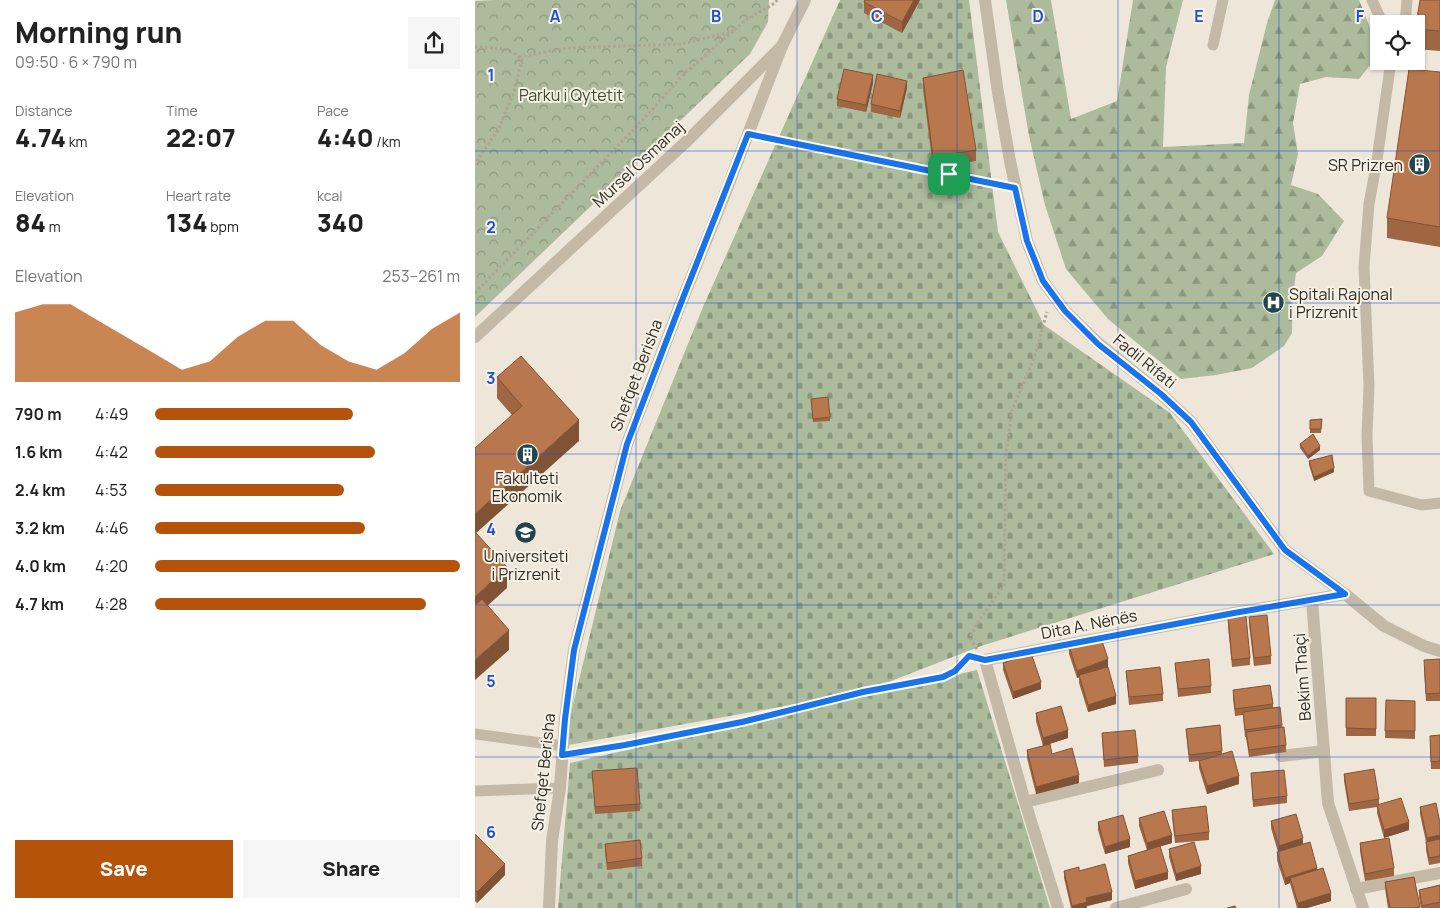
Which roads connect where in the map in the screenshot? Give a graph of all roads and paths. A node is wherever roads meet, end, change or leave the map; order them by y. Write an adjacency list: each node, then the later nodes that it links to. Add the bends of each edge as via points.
1 (777, 0): 9 (path)
2 (805, 0): 11 (street, Mursel Osmanaj)
3 (985, 0): 17 (street, Fadil Rifati)
4 (1223, 0): 10 (lane)
5 (1372, 0): 7 (lane)
6 (1407, 0): 8 (lane)
7 (1379, 15)
8 (1406, 15)
9 (735, 31): 13 (path, via 682,44 567,48); 18 (path, via 686,72)
10 (1213, 45)
11 (782, 46): 15 (street, Shefqet Berisha); 20 (street, Mursel Osmanaj, via 688,140)
12 (475, 47): 13 (path, via 501,48)
13 (519, 56): 16 (path, via 522,60 514,92 498,130)
14 (1390, 70): 21 (lane, via 1369,204 1364,267 1369,491 1422,505)
15 (748, 134): 17 (path); 27 (street, Shefqet Berisha, via 627,444 574,650)
16 (475, 164)
17 (1015, 188): 19 (street, Fadil Rifati, via 1027,241 1043,281)
18 (475, 294)
19 (1052, 294): 22 (street, Fadil Rifati, via 1098,344 1191,422 1285,550); 25 (path, via 1034,358 1012,410 1006,454 1004,585 970,638)
20 (475, 337)
21 (1440, 503)
22 (1345, 594): 23 (street, Dita A. Nënës); 24 (street, Fadil Rifati, via 1384,626)
23 (1312, 600): 25 (street, Dita A. Nënës); 28 (street, Bekim Thaçi)
24 (1440, 651)
25 (985, 660): 27 (path, via 969,656 955,671 943,677 863,692 742,722 625,745); 33 (street)
26 (475, 734): 27 (lane)
27 (563, 751): 31 (street, Shefqet Berisha)
28 (1324, 751): 29 (street); 36 (street, Bekim Thaçi, via 1328,803)
29 (1281, 756)
30 (1158, 770): 33 (street)
31 (560, 788): 32 (lane); 37 (street, Shefqet Berisha, via 552,841)
32 (475, 791)
33 (1025, 802): 38 (street)
34 (1440, 873): 36 (street)
35 (1186, 889): 39 (street)
36 (1356, 889): 40 (street, Bekim Thaçi)
37 (549, 908)
38 (1058, 908)
39 (1116, 908)
40 (1363, 908)

